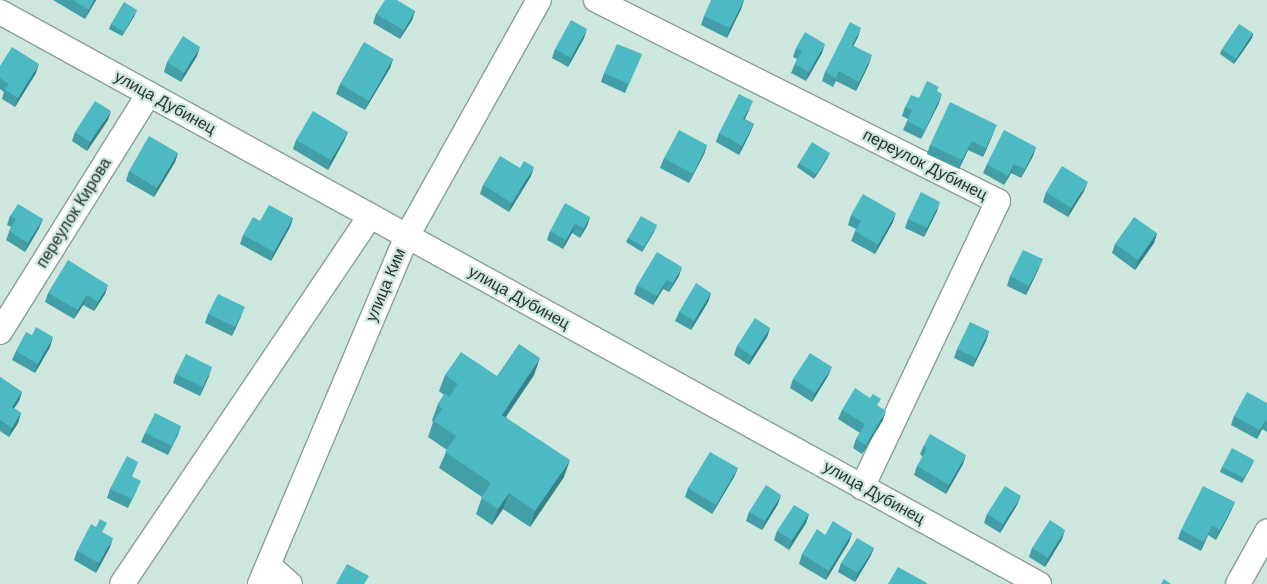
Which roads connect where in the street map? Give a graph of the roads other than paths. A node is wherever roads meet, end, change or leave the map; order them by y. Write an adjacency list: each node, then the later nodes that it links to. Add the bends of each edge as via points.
1 (539, 0): 6 (street, улица Ким)
2 (596, 0): 8 (street, переулок Дубинец, via 998,201)
3 (0, 12): 4 (street, улица Дубинец)
4 (149, 94): 5 (street, улица Дубинец); 7 (street, переулок Кирова)
5 (370, 216): 6 (street, улица Дубинец); 11 (street)
6 (407, 236): 8 (street, улица Дубинец); 10 (street, улица Ким)
7 (0, 332)
8 (862, 487): 13 (street, улица Дубинец)
9 (1267, 532): 14 (street)
10 (264, 574): 12 (street)
11 (122, 584)
12 (290, 584)
13 (1039, 584)
14 (1238, 584)

